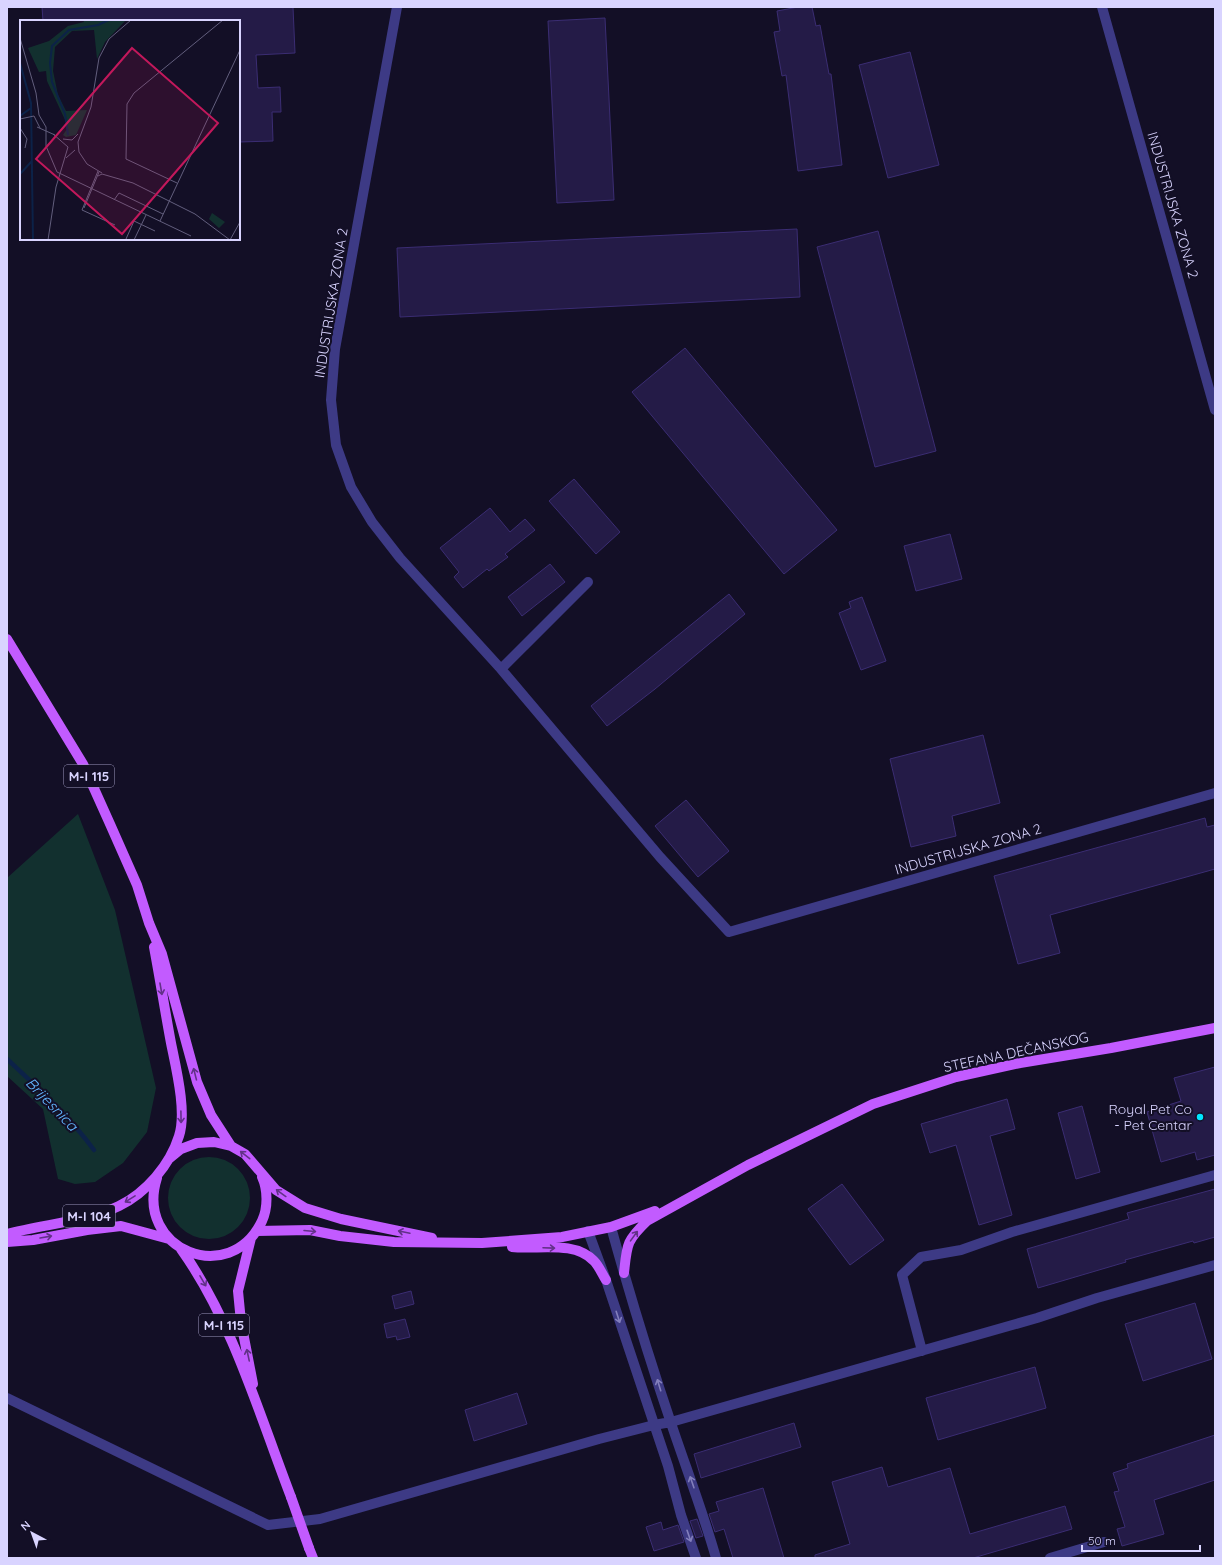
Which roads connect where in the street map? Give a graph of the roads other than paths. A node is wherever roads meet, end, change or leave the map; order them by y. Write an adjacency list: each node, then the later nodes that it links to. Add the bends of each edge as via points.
1 (397, 7): 6 (street, INDUSTRIJSKA ZONA 2, via 335,349 331,400 336,446 352,487 372,522 414,574)
2 (1102, 7): 3 (street, INDUSTRIJSKA ZONA 2)
3 (1215, 410)
4 (588, 582): 6 (street)
5 (7, 639): 8 (main road, M-I 115, via 83,764 137,885)
6 (501, 669): 7 (street, INDUSTRIJSKA ZONA 2, via 660,857 729,932)
7 (1215, 793)
8 (149, 923): 10 (main road, M-I 115, one-way to 8, via 211,1115 198,1082 162,954); 11 (main road, M-I 115, one-way to 11, via 177,1074 182,1120 179,1136)
9 (1215, 1028): 15 (main road, STEFANA DEČANSKOG, via 956,1077 873,1104)
10 (231, 1146): 11 (main road, M-I 115, via 214,1142 197,1143 181,1149); 12 (main road, M-I 115, one-way to 10, via 245,1154)
11 (168, 1160): 13 (main road, M-I 115)
12 (257, 1166): 19 (main road, M-I 115, via 264,1182 267,1199 264,1216); 22 (main road, one-way to 12, via 341,1219 305,1208 276,1190)
13 (158, 1174): 18 (main road, M-I 104, one-way to 18, via 137,1195 119,1206 96,1215); 20 (main road, M-I 115, via 153,1190 153,1208 158,1225)
14 (1215, 1175): 28 (street, via 1012,1232 961,1250 921,1257 902,1275)
15 (700, 1190): 16 (main road, via 655,1211); 26 (main road, one-way to 15, via 627,1246 634,1234 647,1221)
16 (610, 1227): 17 (main road); 26 (street)
17 (588, 1231): 23 (main road, via 562,1237); 27 (street)
18 (7, 1234)
19 (254, 1235): 22 (main road, one-way to 22, via 310,1230 394,1242); 24 (main road, M-I 115, via 239,1248 225,1254 195,1254); 30 (main road, M-I 115, one-way to 19, via 241,1322 238,1291)
20 (169, 1239): 21 (main road, M-I 104, one-way to 20, via 121,1226); 24 (main road, M-I 115)
21 (7, 1242)
22 (455, 1243): 23 (main road)
23 (482, 1243): 27 (main road, one-way to 27, via 517,1248 573,1249 595,1262)
24 (181, 1248): 30 (main road, M-I 115, one-way to 30, via 203,1280 218,1310)
25 (1215, 1264): 28 (street)
26 (624, 1273): 31 (street, one-way to 26)
27 (606, 1280): 32 (street, one-way to 32)
28 (922, 1351): 31 (street)
29 (7, 1398): 32 (street, via 268,1525 320,1518)
30 (258, 1407): 34 (main road, M-I 115, bridge, via 308,1548)
31 (671, 1422): 32 (street); 36 (street, one-way to 31)
32 (654, 1425): 35 (street, one-way to 35)
33 (1104, 1542): 37 (street)
34 (314, 1558)
35 (696, 1558)
36 (716, 1558)
37 (1050, 1558)

